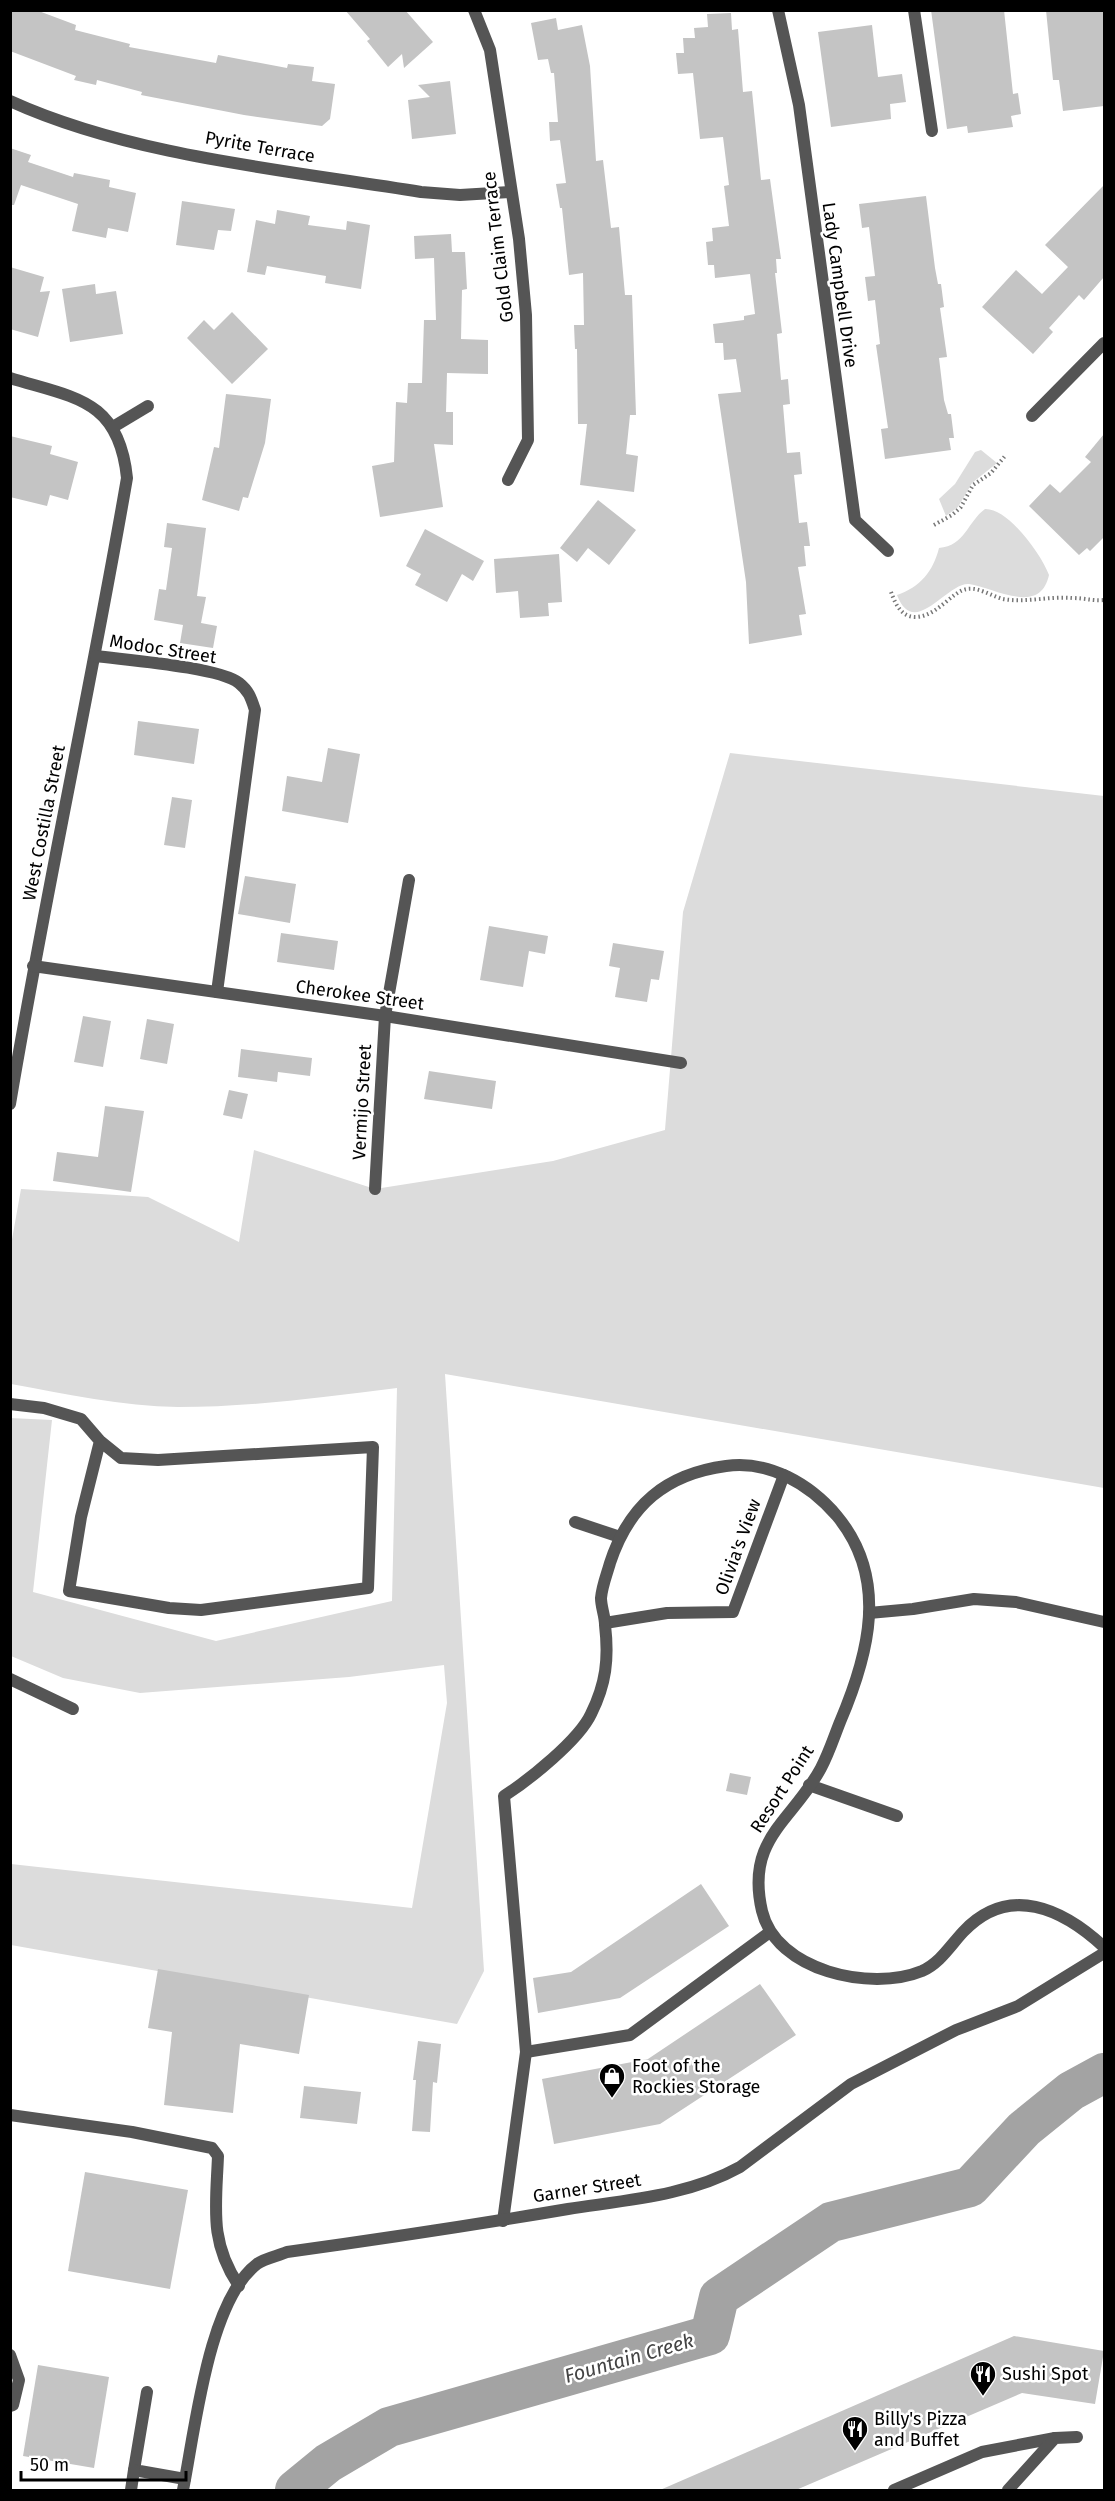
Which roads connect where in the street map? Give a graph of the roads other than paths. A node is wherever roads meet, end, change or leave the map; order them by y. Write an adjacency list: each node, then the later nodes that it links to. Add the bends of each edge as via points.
1 (474, 10): 6 (street, Gold Claim Terrace, via 490,50)
2 (778, 10): 13 (street, Lady Campbell Drive, via 799,105 855,520)
3 (914, 10): 5 (street)
4 (10, 101): 6 (street, Pyrite Terrace, via 75,127 141,144 421,192)
5 (932, 131)
6 (510, 192): 12 (street, Gold Claim Terrace, via 526,315 528,440)
7 (1104, 343): 10 (street)
8 (10, 378): 11 (street, Modoc Street, via 72,395 93,406)
9 (148, 406): 11 (street)
10 (1032, 416)
11 (113, 428): 14 (street, Modoc Street, via 124,451 127,478)
12 (508, 480)
13 (888, 551)
14 (96, 656): 16 (street, West Costilla Street); 17 (street, Modoc Street, via 214,674 237,681 250,694 255,710)
15 (409, 880): 18 (street, Vermijo Street)
16 (33, 966): 17 (street, Cherokee Street); 20 (street, West Costilla Street)
17 (217, 992): 18 (street, Cherokee Street)
18 (386, 1016): 19 (street, Cherokee Street); 21 (street, Vermijo Street)
19 (681, 1063)
20 (10, 1104)
21 (375, 1190)
22 (10, 1404): 23 (street, via 44,1408 81,1419)
23 (100, 1441): 23 (street, via 121,1458 158,1460 373,1447 368,1588 201,1610 69,1591 81,1517)
24 (784, 1475): 26 (street, Resort Point, via 764,1467 738,1464 690,1472 645,1501); 27 (street, Resort Point, via 827,1504 851,1533 869,1594); 29 (street, Olivia's View, via 733,1612 667,1613)
25 (575, 1522): 26 (street)
26 (620, 1538): 29 (street, Resort Point, via 601,1598)
27 (869, 1613): 28 (street, via 974,1599 1016,1602); 32 (street, Resort Point, via 860,1674 821,1768)
28 (1104, 1622)
29 (605, 1623): 37 (street, Resort Point, via 608,1664 604,1685 589,1719 553,1758 504,1796)
30 (10, 1679): 31 (street)
31 (73, 1709)
32 (809, 1785): 33 (street); 34 (street, Resort Point, via 778,1824 765,1848 758,1878 762,1913)
33 (897, 1816)
34 (770, 1932): 35 (street, via 807,1963 834,1973 888,1980 926,1969 981,1916 1015,1906 1051,1909 1081,1925); 37 (street, via 630,2035)
35 (1104, 1947)
36 (1104, 1953): 39 (street, Garner Street, via 1018,2006 956,2030 851,2084 722,2178 684,2190)
37 (526, 2052): 39 (street, Resort Point)
38 (10, 2115): 40 (street, via 212,2148 218,2156 215,2228 224,2265)
39 (503, 2221): 40 (street, Garner Street, via 287,2252 258,2264)
40 (239, 2286): 47 (street, Garner Street, via 215,2330)
41 (10, 2355): 43 (street, via 19,2380 14,2405)
42 (147, 2392): 46 (street)
43 (10, 2406)
44 (1077, 2437): 45 (street)
45 (1055, 2438): 49 (street, via 982,2452); 50 (street)
46 (134, 2470): 47 (street); 48 (street)
47 (184, 2485)
48 (130, 2490)
49 (894, 2490)
50 (1008, 2490)

